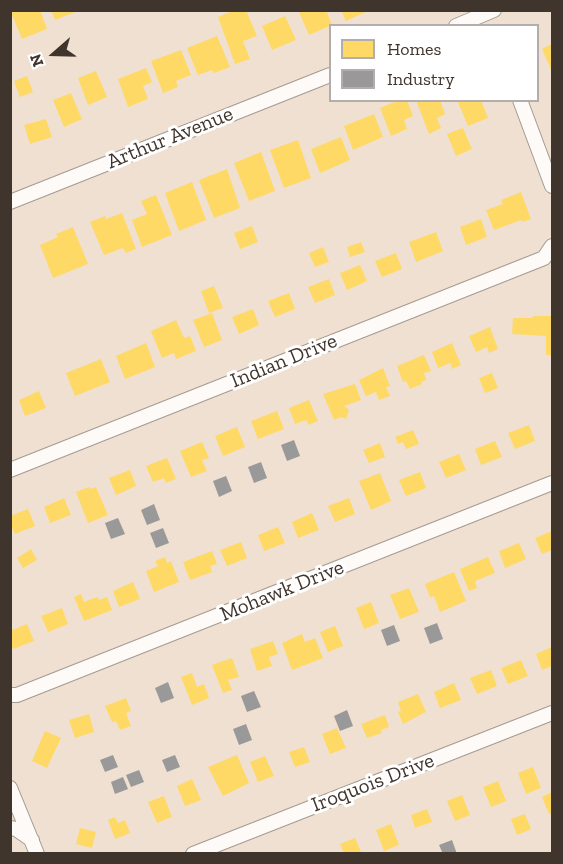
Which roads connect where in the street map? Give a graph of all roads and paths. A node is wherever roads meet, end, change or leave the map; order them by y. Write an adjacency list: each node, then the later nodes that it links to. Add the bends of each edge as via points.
1 (488, 15): 2 (street)
2 (462, 24)
3 (329, 75): 6 (street, Arthur Avenue)
4 (520, 102): 5 (street)
5 (552, 186)
6 (10, 202)
7 (552, 246): 8 (street, Indian Drive)
8 (548, 258): 9 (street, Indian Drive)
9 (10, 470)
10 (552, 483): 11 (street, Mohawk Drive)
11 (13, 698)
12 (552, 713): 17 (street, Iroquois Drive)
13 (10, 788): 15 (street)
14 (10, 828): 15 (street)
15 (32, 840): 16 (street)
16 (37, 854)
17 (193, 854)

